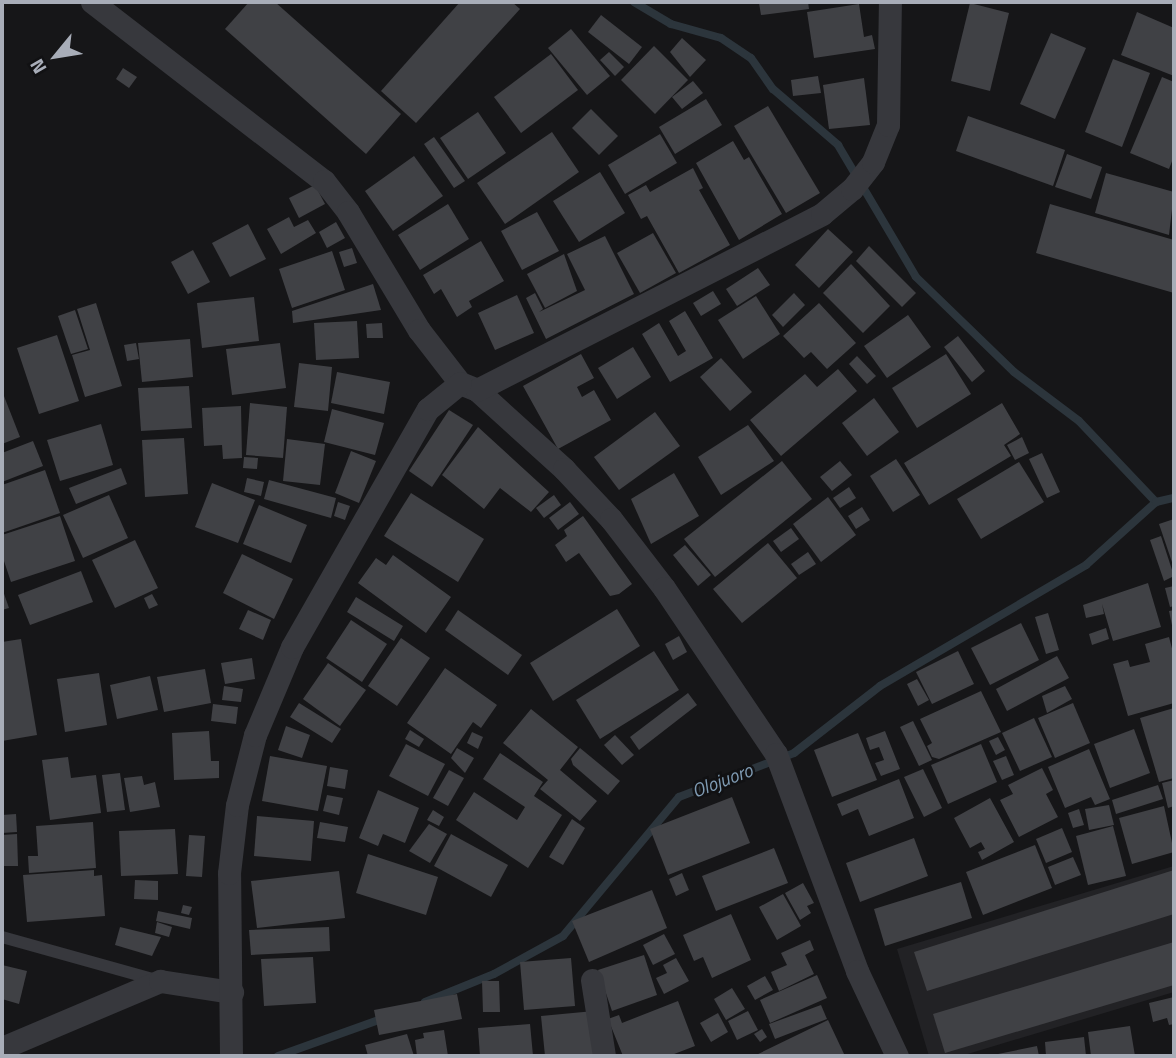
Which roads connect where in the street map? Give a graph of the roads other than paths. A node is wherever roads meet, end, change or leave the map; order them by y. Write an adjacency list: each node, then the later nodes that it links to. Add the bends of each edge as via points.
1 (92, 2): 3 (street, via 324,181 348,212 419,330)
2 (890, 2): 3 (street, via 888,125 873,162 852,189 822,214)
3 (468, 387): 7 (street, via 428,410 292,647 255,735 237,805 229,873); 11 (street, via 611,519 753,716 776,754 857,971)
4 (2, 937): 5 (lane)
5 (160, 981): 7 (street); 8 (street)
6 (592, 981): 10 (street)
7 (232, 992): 9 (street)
8 (2, 1048)
9 (231, 1056)
10 (604, 1056)
11 (897, 1056)

